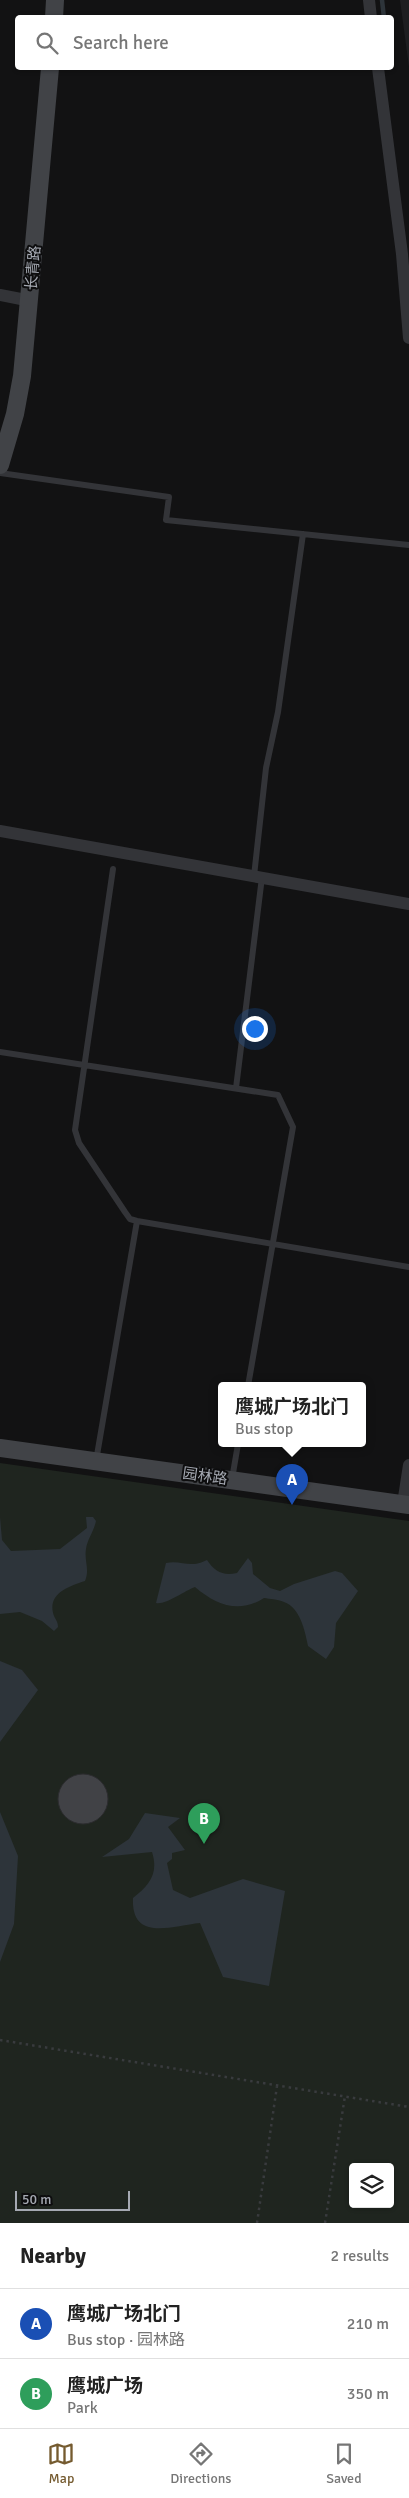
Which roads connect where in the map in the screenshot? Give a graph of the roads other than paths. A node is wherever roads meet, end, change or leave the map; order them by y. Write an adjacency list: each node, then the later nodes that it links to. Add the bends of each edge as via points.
1 (55, 0): 3 (street)
2 (369, 0): 4 (street)
3 (54, 15)
4 (372, 15)
5 (50, 70): 8 (street, 长青路)
6 (378, 70): 9 (street, via 402,254)
7 (0, 295): 8 (street)
8 (30, 300): 10 (street, 长青路, via 16,414)
9 (409, 338)
10 (0, 465)
11 (0, 473): 12 (lane, via 169,497 166,520)
12 (303, 534): 13 (lane); 16 (lane, via 278,712 266,768)
13 (409, 545)
14 (0, 831): 16 (street)
15 (113, 869): 19 (lane)
16 (258, 876): 17 (street); 20 (lane)
17 (409, 904)
18 (0, 1052): 19 (lane)
19 (85, 1065): 20 (lane); 21 (lane, via 75,1130 79,1143 130,1219)
20 (236, 1088): 22 (lane, via 278,1095 293,1127)
21 (137, 1221): 22 (lane); 27 (lane)
22 (272, 1244): 23 (lane); 24 (lane)
23 (409, 1267)
24 (249, 1382)
25 (238, 1447): 29 (lane)
26 (0, 1448): 27 (street, 园林路)
27 (96, 1461): 29 (street, 园林路)
28 (409, 1465): 30 (street)
29 (232, 1480): 30 (street, 园林路)
30 (406, 1504)

